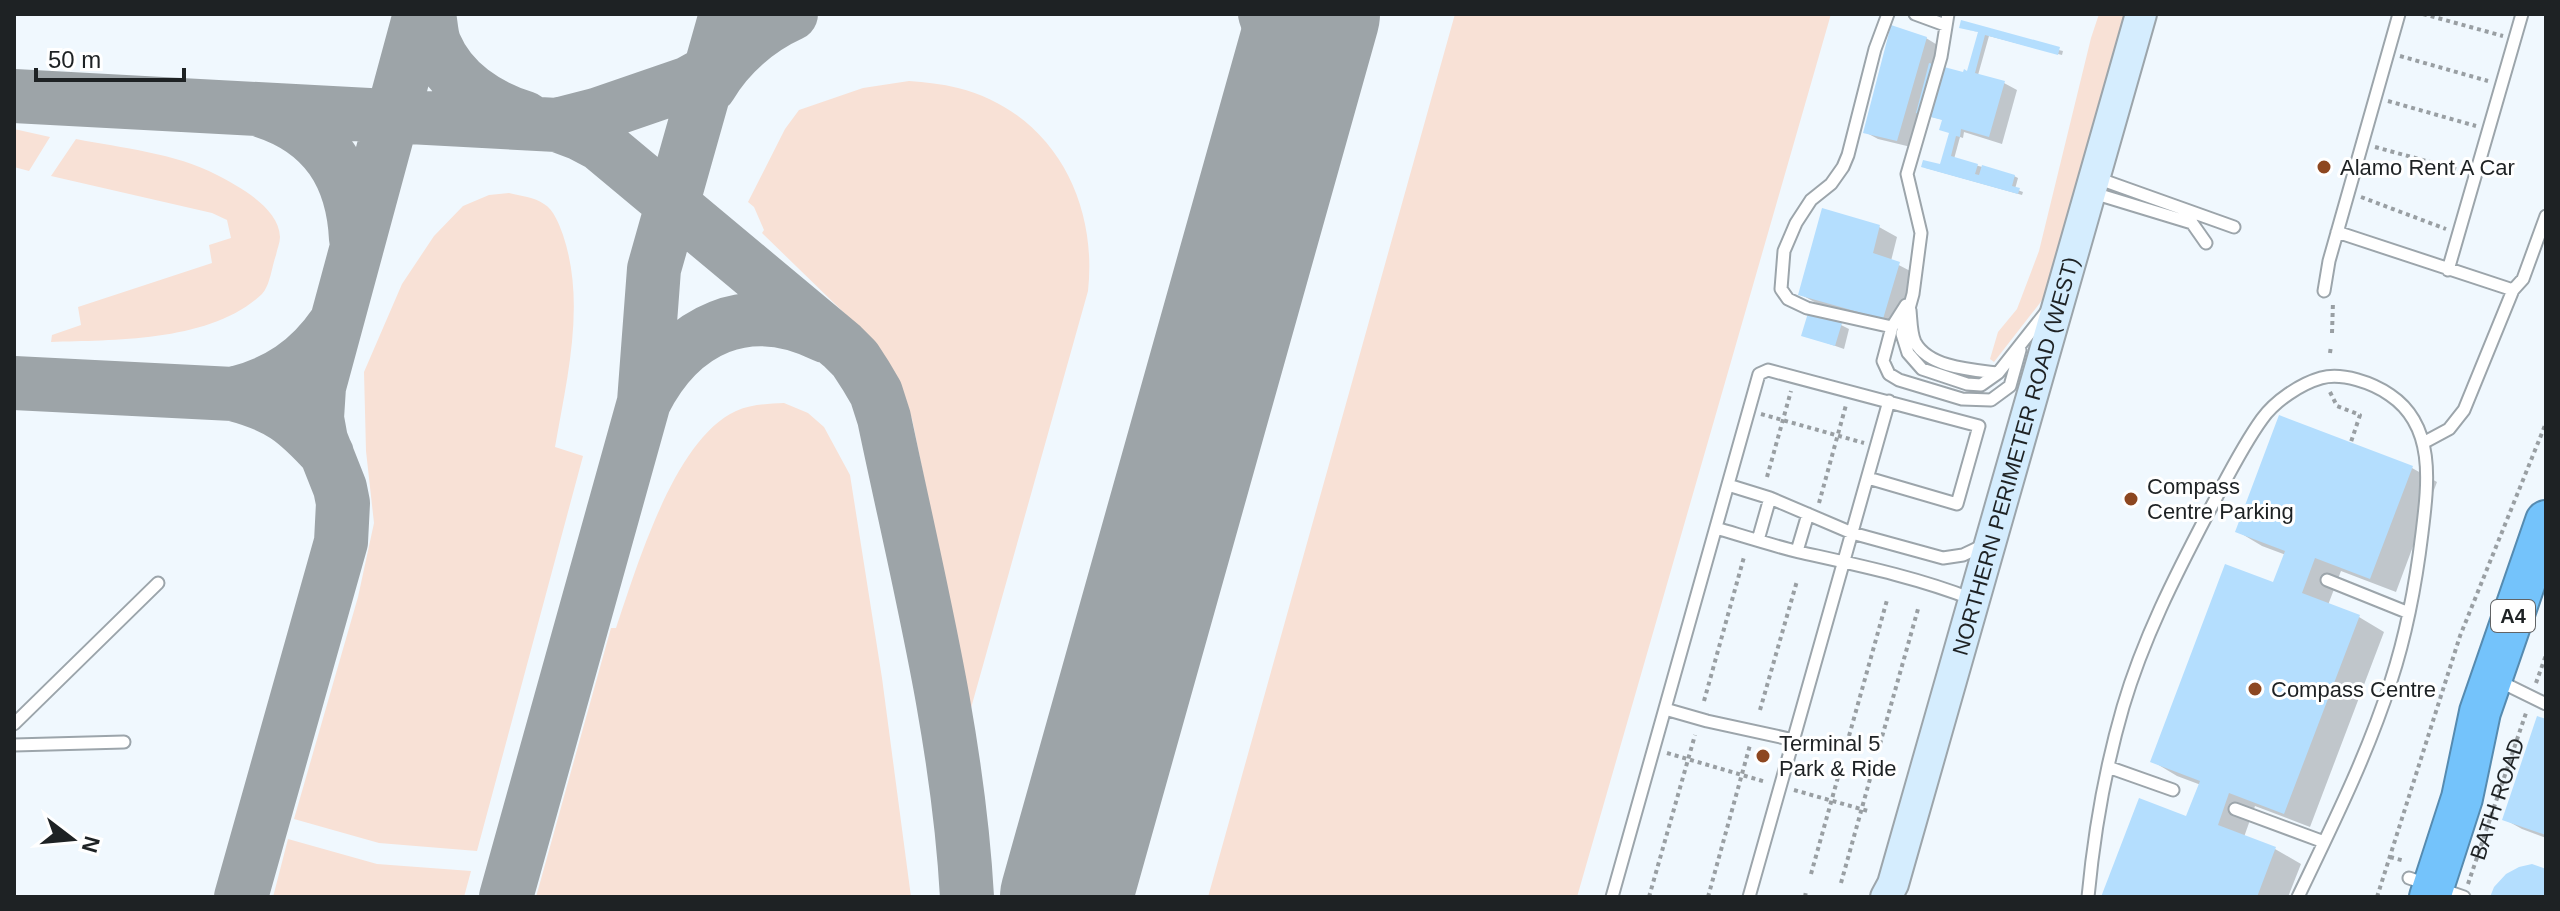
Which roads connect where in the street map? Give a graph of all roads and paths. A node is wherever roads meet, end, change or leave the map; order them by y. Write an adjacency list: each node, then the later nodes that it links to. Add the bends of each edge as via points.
1 (1888, 14): 28 (lane, via 1848,155 1831,184 1811,200 1796,223 1784,251 1781,289 1788,299 1828,314)
2 (1915, 14): 7 (lane)
3 (2141, 14): 15 (street, NORTHERN PERIMETER ROAD (WEST))
4 (2399, 14): 16 (lane)
5 (2423, 14): 8 (path)
6 (2522, 14): 20 (lane)
7 (1947, 19): 26 (lane, via 1907,174 1921,233)
8 (2506, 36)
9 (2398, 56): 10 (path)
10 (2494, 82)
11 (2386, 100): 12 (path)
12 (2481, 127)
13 (2373, 146): 14 (path)
14 (2468, 173)
15 (2092, 184): 18 (lane); 21 (lane, via 2192,223); 25 (street, NORTHERN PERIMETER ROAD (WEST))
16 (2349, 193): 19 (lane); 20 (path)
17 (2546, 216): 23 (lane, via 2523,279)
18 (2234, 227)
19 (2337, 232): 22 (lane); 24 (lane)
20 (2459, 233): 22 (lane)
21 (2206, 243)
22 (2448, 270): 23 (lane)
23 (2513, 290): 42 (lane, via 2464,410 2449,429)
24 (2324, 291)
25 (2061, 296): 30 (lane); 53 (street, NORTHERN PERIMETER ROAD (WEST))
26 (1911, 300): 28 (lane); 30 (lane, via 1902,334 1908,353 1922,369 1981,385)
27 (2333, 300): 29 (path)
28 (1892, 327): 30 (lane, via 1883,361 1889,374 1962,399 1991,400 2010,386)
29 (2332, 333)
30 (2021, 345)
31 (2331, 346): 32 (path)
32 (2330, 353)
33 (1793, 385): 38 (path)
34 (2330, 392): 41 (path, via 2337,406 2360,415)
35 (1889, 401): 37 (lane, via 1768,370 1759,374); 43 (lane); 45 (lane, via 1979,426 1957,504)
36 (1846, 405): 40 (path)
37 (1749, 411): 38 (path); 46 (lane)
38 (1783, 420): 40 (path); 44 (path)
39 (2546, 423): 93 (path, via 2460,636)
40 (1837, 436): 43 (path); 48 (path)
41 (2351, 442)
42 (2423, 443): 63 (lane, via 2424,520); 81 (lane, via 2418,425 2401,403 2357,381 2319,378 2275,405 2230,472 2165,600 2142,651)
43 (1876, 446): 45 (lane)
44 (1767, 477)
45 (1868, 478): 51 (lane)
46 (1728, 485): 47 (lane); 50 (lane)
47 (1770, 498): 48 (lane); 52 (lane)
48 (1812, 512): 51 (lane); 54 (lane)
49 (2546, 521): 65 (highway, BATH ROAD / A4)
50 (1716, 528): 52 (lane); 69 (lane)
51 (1852, 533): 53 (lane, via 1943,558); 56 (lane)
52 (1758, 540): 54 (lane)
53 (1992, 541): 61 (street, NORTHERN PERIMETER ROAD (WEST))
54 (1797, 551): 56 (lane)
55 (1744, 557): 67 (path)
56 (1844, 560): 61 (lane); 74 (lane)
57 (2327, 580): 63 (lane)
58 (1797, 581): 70 (path)
59 (158, 583): 71 (lane)
60 (1887, 600): 73 (path)
61 (1976, 601): 94 (street, NORTHERN PERIMETER ROAD (WEST))
62 (1918, 609): 76 (path)
63 (2409, 613): 90 (lane, via 2392,681)
64 (2546, 655): 66 (path, BATH ROAD)
65 (2486, 695): 66 (lane); 93 (highway, BATH ROAD / A4, via 2462,798)
66 (2531, 697): 68 (lane); 93 (path, BATH ROAD)
67 (1704, 701)
68 (2546, 704)
69 (1665, 709): 74 (lane); 79 (lane)
70 (1760, 710)
71 (14, 724)
72 (1695, 735): 80 (path)
73 (1849, 736)
74 (1794, 740): 85 (lane)
75 (124, 742): 77 (lane)
76 (1880, 744)
77 (14, 745)
78 (1750, 745): 83 (path)
79 (1653, 749): 80 (path); 95 (lane)
80 (1688, 759): 83 (path); 96 (path)
81 (2108, 767): 86 (lane); 99 (lane)
82 (1840, 770): 87 (path)
83 (1742, 775): 85 (path); 97 (path)
84 (1870, 779): 89 (path)
85 (1781, 786): 87 (path); 98 (lane)
86 (2173, 790)
87 (1832, 800): 89 (path); 91 (path)
88 (2235, 809): 90 (lane)
89 (1865, 810): 92 (path)
90 (2324, 842): 100 (lane)
91 (1811, 874)
92 (1841, 883)
93 (2420, 884)
94 (1891, 893)
95 (1612, 897)
96 (1649, 897)
97 (1708, 897)
98 (1749, 897)
99 (2088, 897)
100 (2298, 897)

